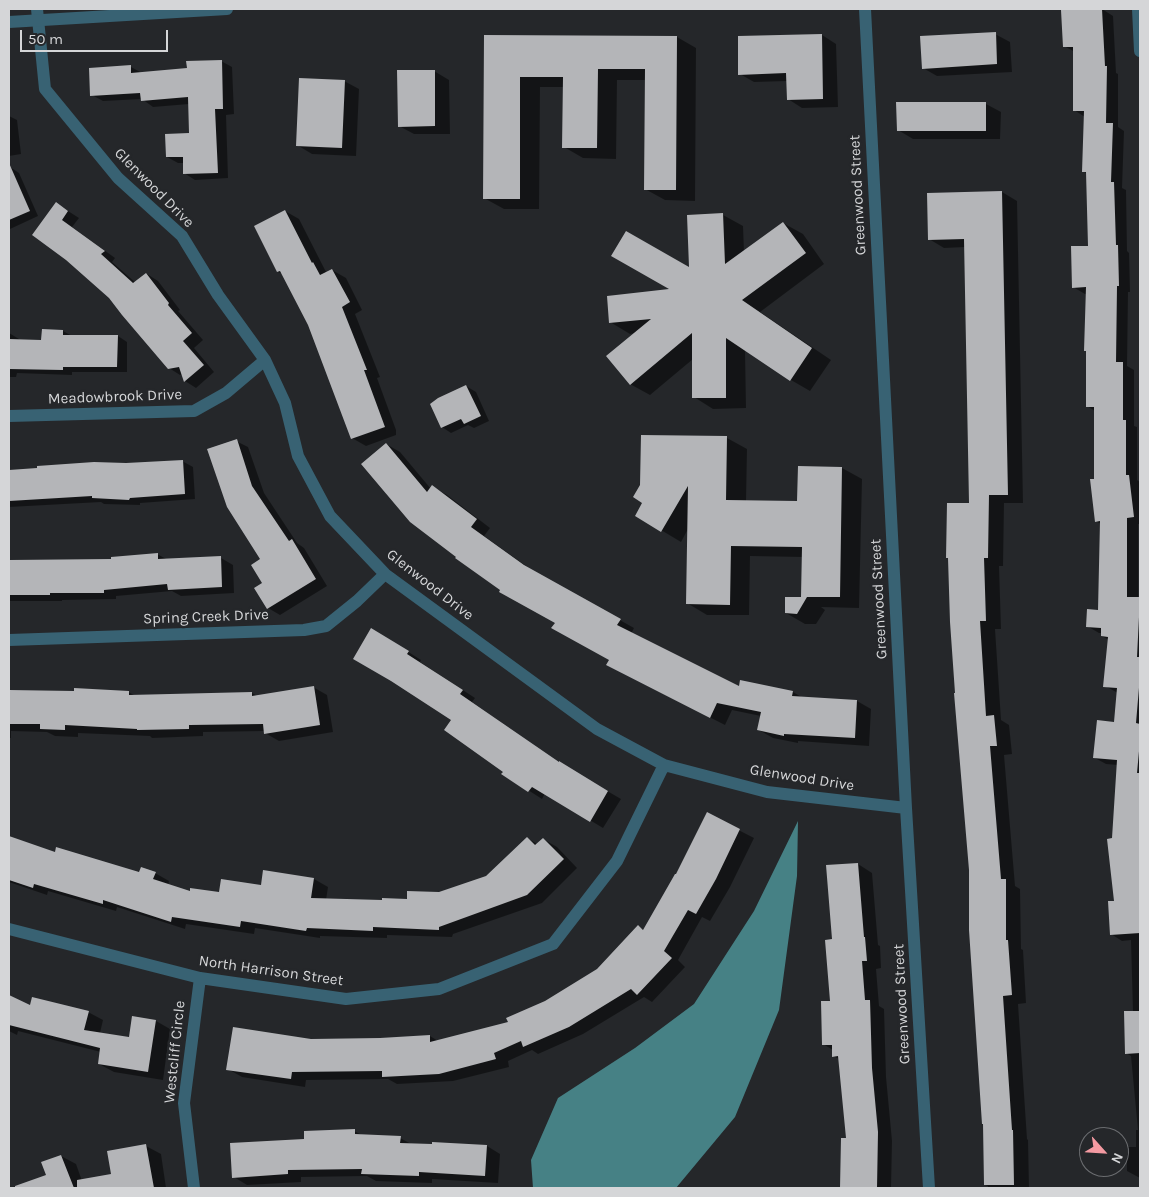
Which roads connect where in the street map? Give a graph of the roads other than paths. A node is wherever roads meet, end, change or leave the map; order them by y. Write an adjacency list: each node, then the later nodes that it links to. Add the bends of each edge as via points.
1 (227, 9): 4 (street)
2 (865, 9): 12 (street, Greenwood Street)
3 (1138, 9): 6 (street)
4 (37, 14): 5 (street); 7 (street, Glenwood Drive, via 45,89 118,178 182,236 218,295)
5 (9, 22)
6 (1140, 51)
7 (265, 360): 8 (street, Meadowbrook Drive, via 226,394 194,411); 9 (street, Glenwood Drive, via 285,403 298,456 330,516)
8 (9, 416)
9 (385, 574): 10 (street, Spring Creek Drive, via 326,626 304,630); 11 (street, Glenwood Drive, via 597,729)
10 (9, 640)
11 (664, 764): 12 (street, Glenwood Drive, via 767,792); 14 (street, North Harrison Street, via 617,861 553,944 439,988 346,999)
12 (906, 808): 16 (street, Greenwood Street)
13 (9, 930): 14 (street, North Harrison Street)
14 (200, 978): 15 (street, Westcliff Circle, via 184,1103)
15 (194, 1188)
16 (929, 1188)

